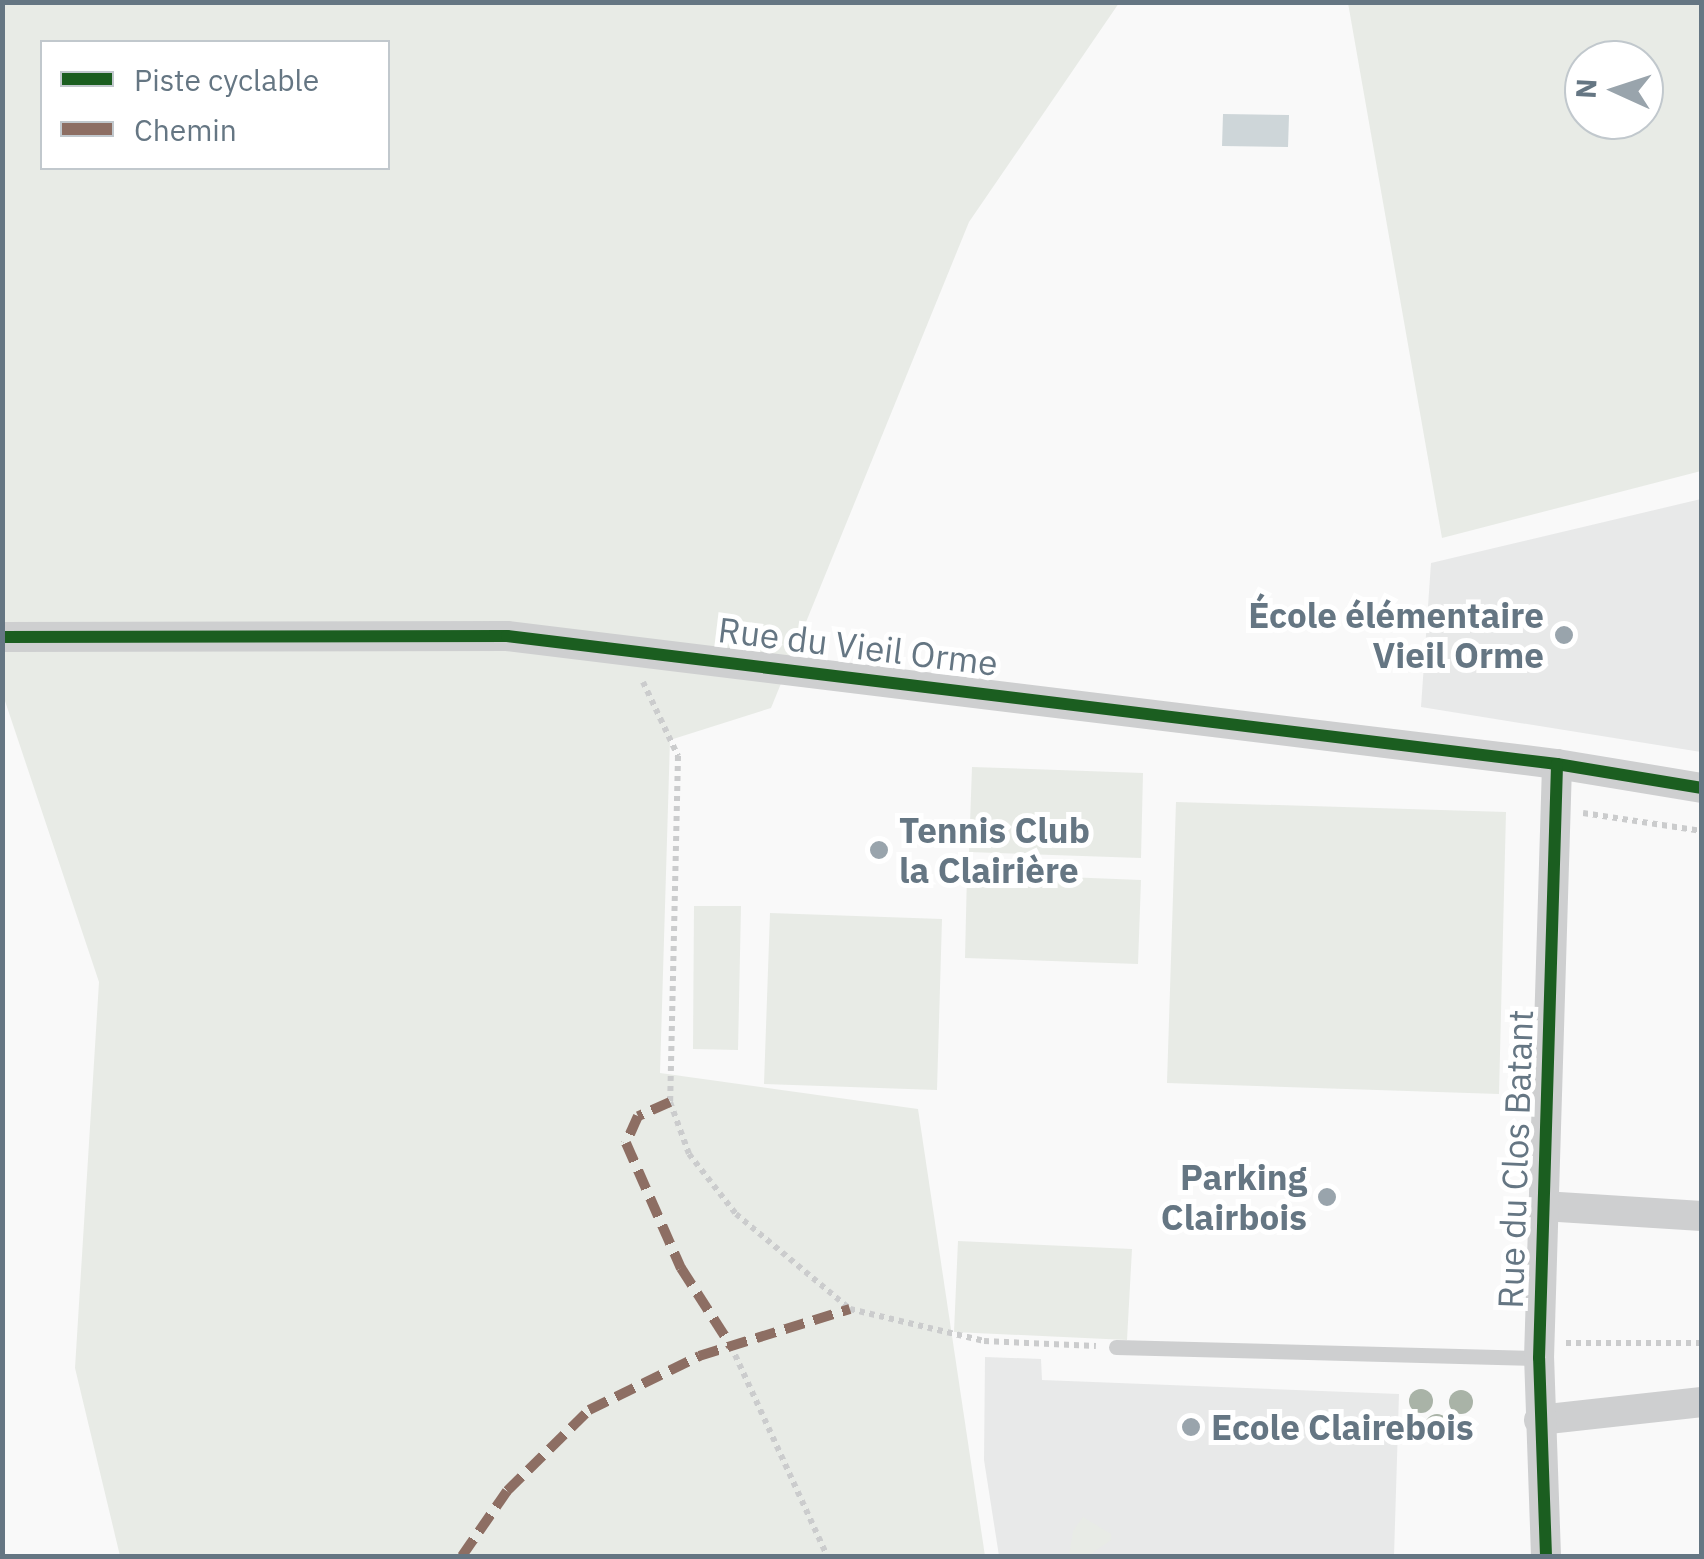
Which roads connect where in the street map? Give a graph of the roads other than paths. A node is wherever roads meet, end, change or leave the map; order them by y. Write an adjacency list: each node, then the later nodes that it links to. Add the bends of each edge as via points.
1 (2, 636): 2 (street, Rue du Vieil Orme, via 507,636)
2 (1557, 764): 3 (street, Rue du Vieil Orme); 4 (street, Rue du Clos Batant)
3 (1702, 788)
4 (1543, 1206): 5 (street); 7 (street, Rue du Clos Batant)
5 (1702, 1216)
6 (1116, 1347): 7 (lane)
7 (1539, 1351): 9 (street, Rue du Clos Batant)
8 (1702, 1402): 9 (street)
9 (1539, 1420): 10 (street, Rue du Clos Batant)
10 (1546, 1556)

